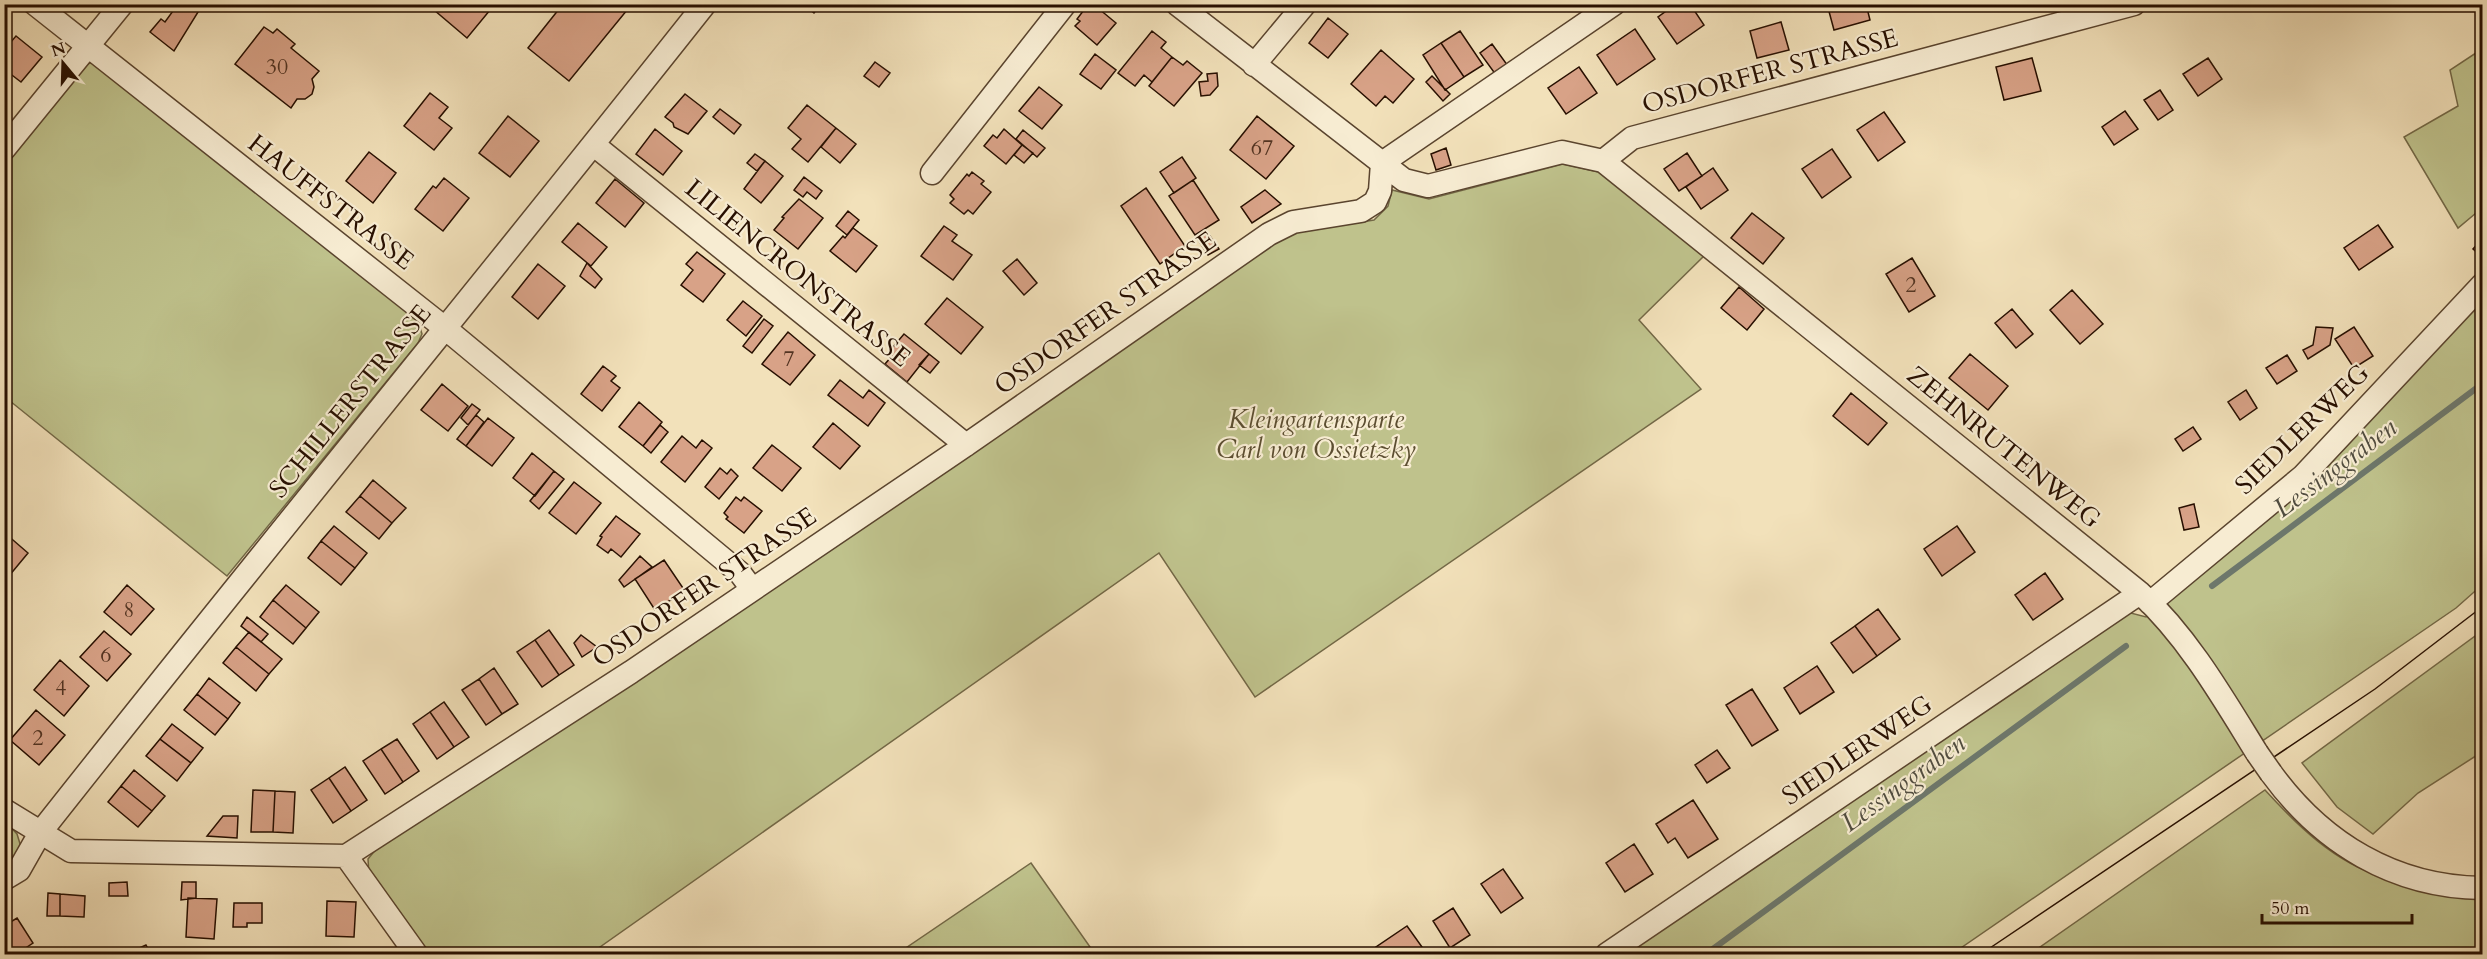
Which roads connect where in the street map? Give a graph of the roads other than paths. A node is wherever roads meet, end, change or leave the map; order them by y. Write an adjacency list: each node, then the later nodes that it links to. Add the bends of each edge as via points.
1 (35, 4): 9 (street, HAUFFSTRASSE)
2 (122, 4): 9 (street)
3 (705, 4): 11 (street, SCHILLERSTRASSE)
4 (1065, 4): 15 (street)
5 (1177, 4): 10 (street)
6 (1305, 4): 10 (street)
7 (1614, 4): 14 (street)
8 (2134, 4): 13 (street, OSDORFER STRASSE, via 1632,138)
9 (88, 48): 12 (street); 17 (street, HAUFFSTRASSE)
10 (1254, 65): 14 (street)
11 (594, 145): 17 (street, SCHILLERSTRASSE); 18 (street, LILIENCRONSTRASSE)
12 (4, 149)
13 (1602, 161): 14 (street, ZEHNRUTENWEG, via 1562,152 1428,186 1404,180); 20 (street, ZEHNRUTENWEG)
14 (1382, 163): 18 (street, OSDORFER STRASSE, via 1375,202 1361,211 1293,222 1269,234)
15 (932, 173)
16 (2482, 285): 20 (street, SIEDLERWEG, via 2303,476)
17 (446, 329): 19 (street, HAUFFSTRASSE, via 740,573); 22 (street, SCHILLERSTRASSE)
18 (966, 445): 19 (street, OSDORFER STRASSE)
19 (752, 589): 23 (street, OSDORFER STRASSE)
20 (2145, 598): 25 (street, ZEHNRUTENWEG, bridge, via 2216,687 2271,773 2303,813 2330,837 2393,871 2434,883); 27 (street, SIEDLERWEG)
21 (4, 810): 22 (street)
22 (40, 833): 23 (street, via 71,850); 24 (street, via 19,870)
23 (346, 856): 26 (street)
24 (4, 879)
25 (2482, 888)
26 (416, 954)
27 (1607, 954)

